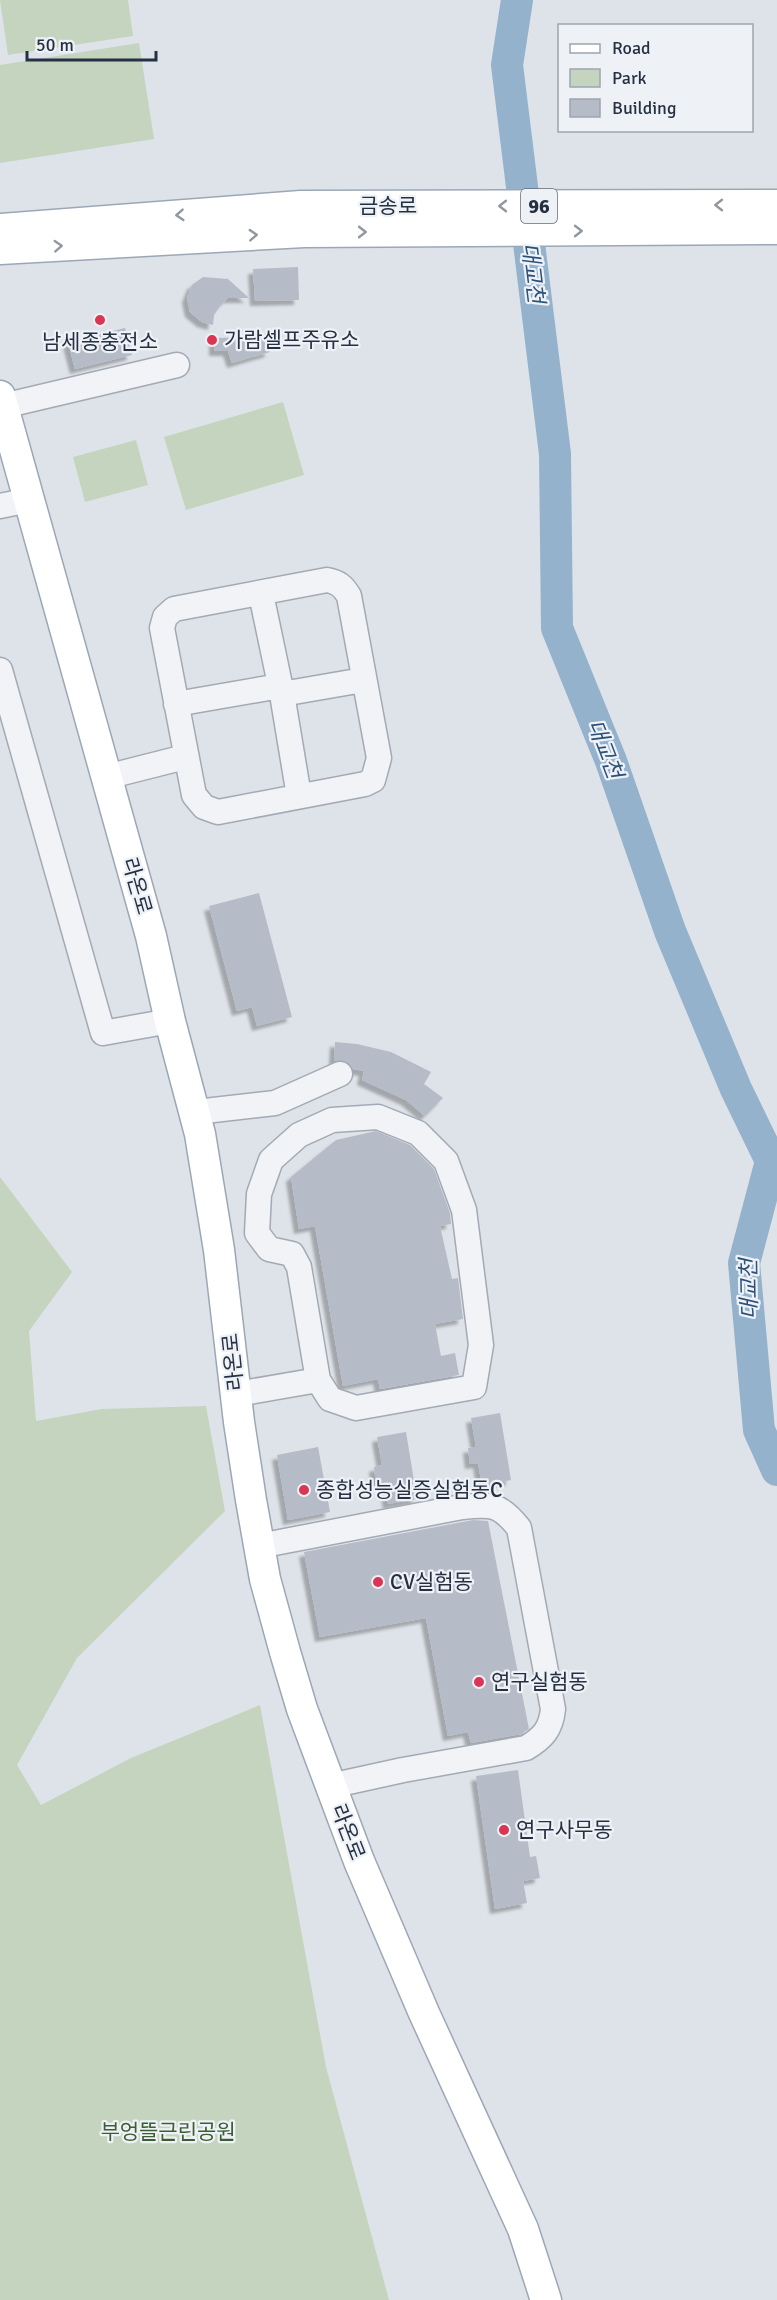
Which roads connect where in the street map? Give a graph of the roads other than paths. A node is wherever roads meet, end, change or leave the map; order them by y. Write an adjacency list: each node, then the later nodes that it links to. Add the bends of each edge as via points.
1 (777, 205): 2 (main road, 금송로 / 96, one-way to 2)
2 (303, 219): 3 (main road, 금송로, one-way to 3); 4 (main road, 금송로 / 96, one-way to 4); 5 (main road, 금송로 / 96, one-way to 2)
3 (0, 229)
4 (777, 230)
5 (0, 249)
6 (177, 365): 7 (lane)
7 (1, 401): 8 (main road, 라온로)
8 (29, 500): 9 (lane); 16 (main road, 라온로)
9 (0, 506)
10 (261, 594): 11 (lane, via 327,580 344,587 349,596); 13 (lane); 14 (lane, via 174,609 165,617 162,628)
11 (363, 680): 13 (lane); 17 (lane, via 379,758 373,780)
12 (2, 683): 18 (lane, via 103,1033)
13 (281, 690): 14 (lane); 17 (lane)
14 (176, 704): 15 (lane)
15 (185, 757): 16 (lane); 17 (lane, via 194,795 204,807 218,812)
16 (106, 777): 18 (main road, 라온로, via 151,936)
17 (299, 796)
18 (170, 1021): 21 (main road, 라온로)
19 (340, 1074): 20 (lane)
20 (275, 1103): 21 (lane); 22 (lane)
21 (196, 1112): 24 (main road, 라온로)
22 (299, 1135): 23 (lane, via 271,1160 259,1194 257,1233 269,1249 292,1254 299,1268); 23 (lane, via 332,1120 378,1118 418,1133 446,1161 464,1210 480,1345 474,1387 356,1408 330,1399)
23 (318, 1380): 24 (lane)
24 (237, 1394): 25 (main road, 라온로)
25 (259, 1546): 26 (main road, 라온로, via 285,1652); 26 (lane, via 487,1504 507,1513 519,1528 553,1709 552,1723 542,1738 526,1748)
26 (330, 1786): 27 (main road, 라온로, via 419,2002 523,2229)
27 (546, 2300)

